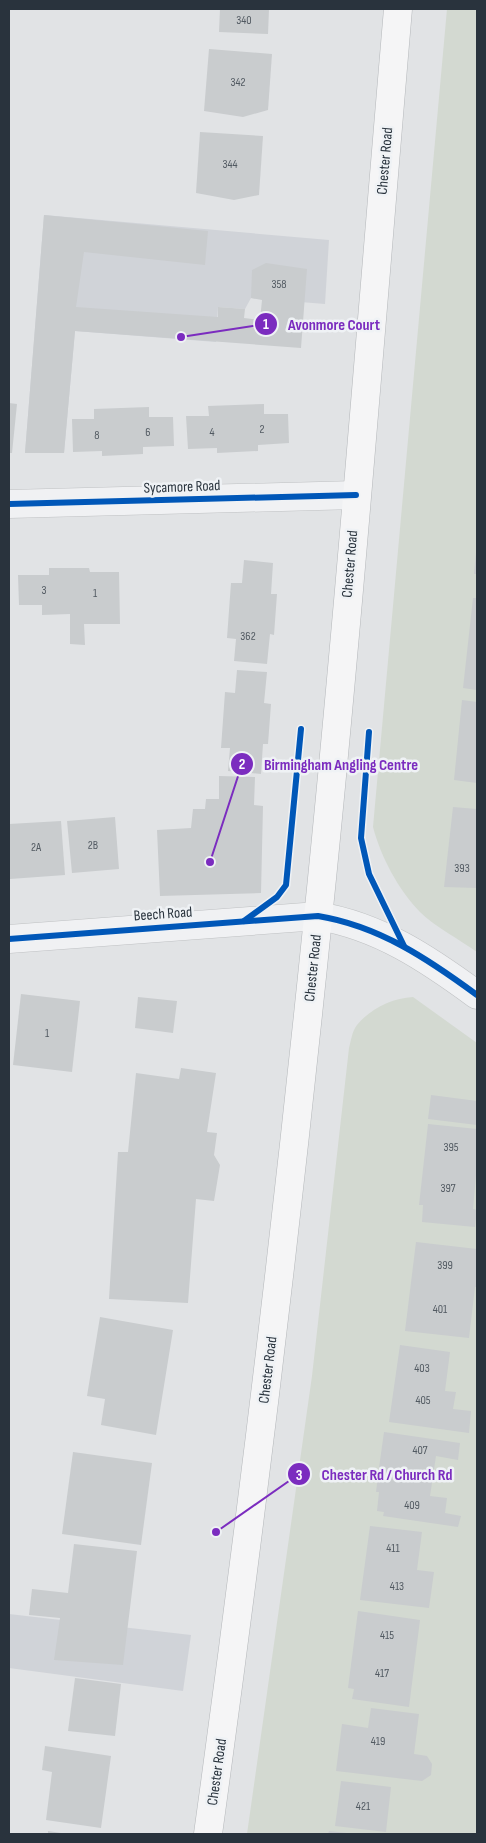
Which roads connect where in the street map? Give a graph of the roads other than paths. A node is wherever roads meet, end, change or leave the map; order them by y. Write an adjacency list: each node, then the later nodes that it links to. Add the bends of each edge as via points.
1 (398, 9): 2 (highway, Chester Road)
2 (356, 495): 3 (street, Sycamore Road); 4 (highway, Chester Road)
3 (9, 504)
4 (318, 916): 5 (street, Beech Road); 6 (street, Beech Road, via 347,921 404,946); 7 (highway, Chester Road, via 279,1281)
5 (9, 939)
6 (477, 995)
7 (208, 1834)

